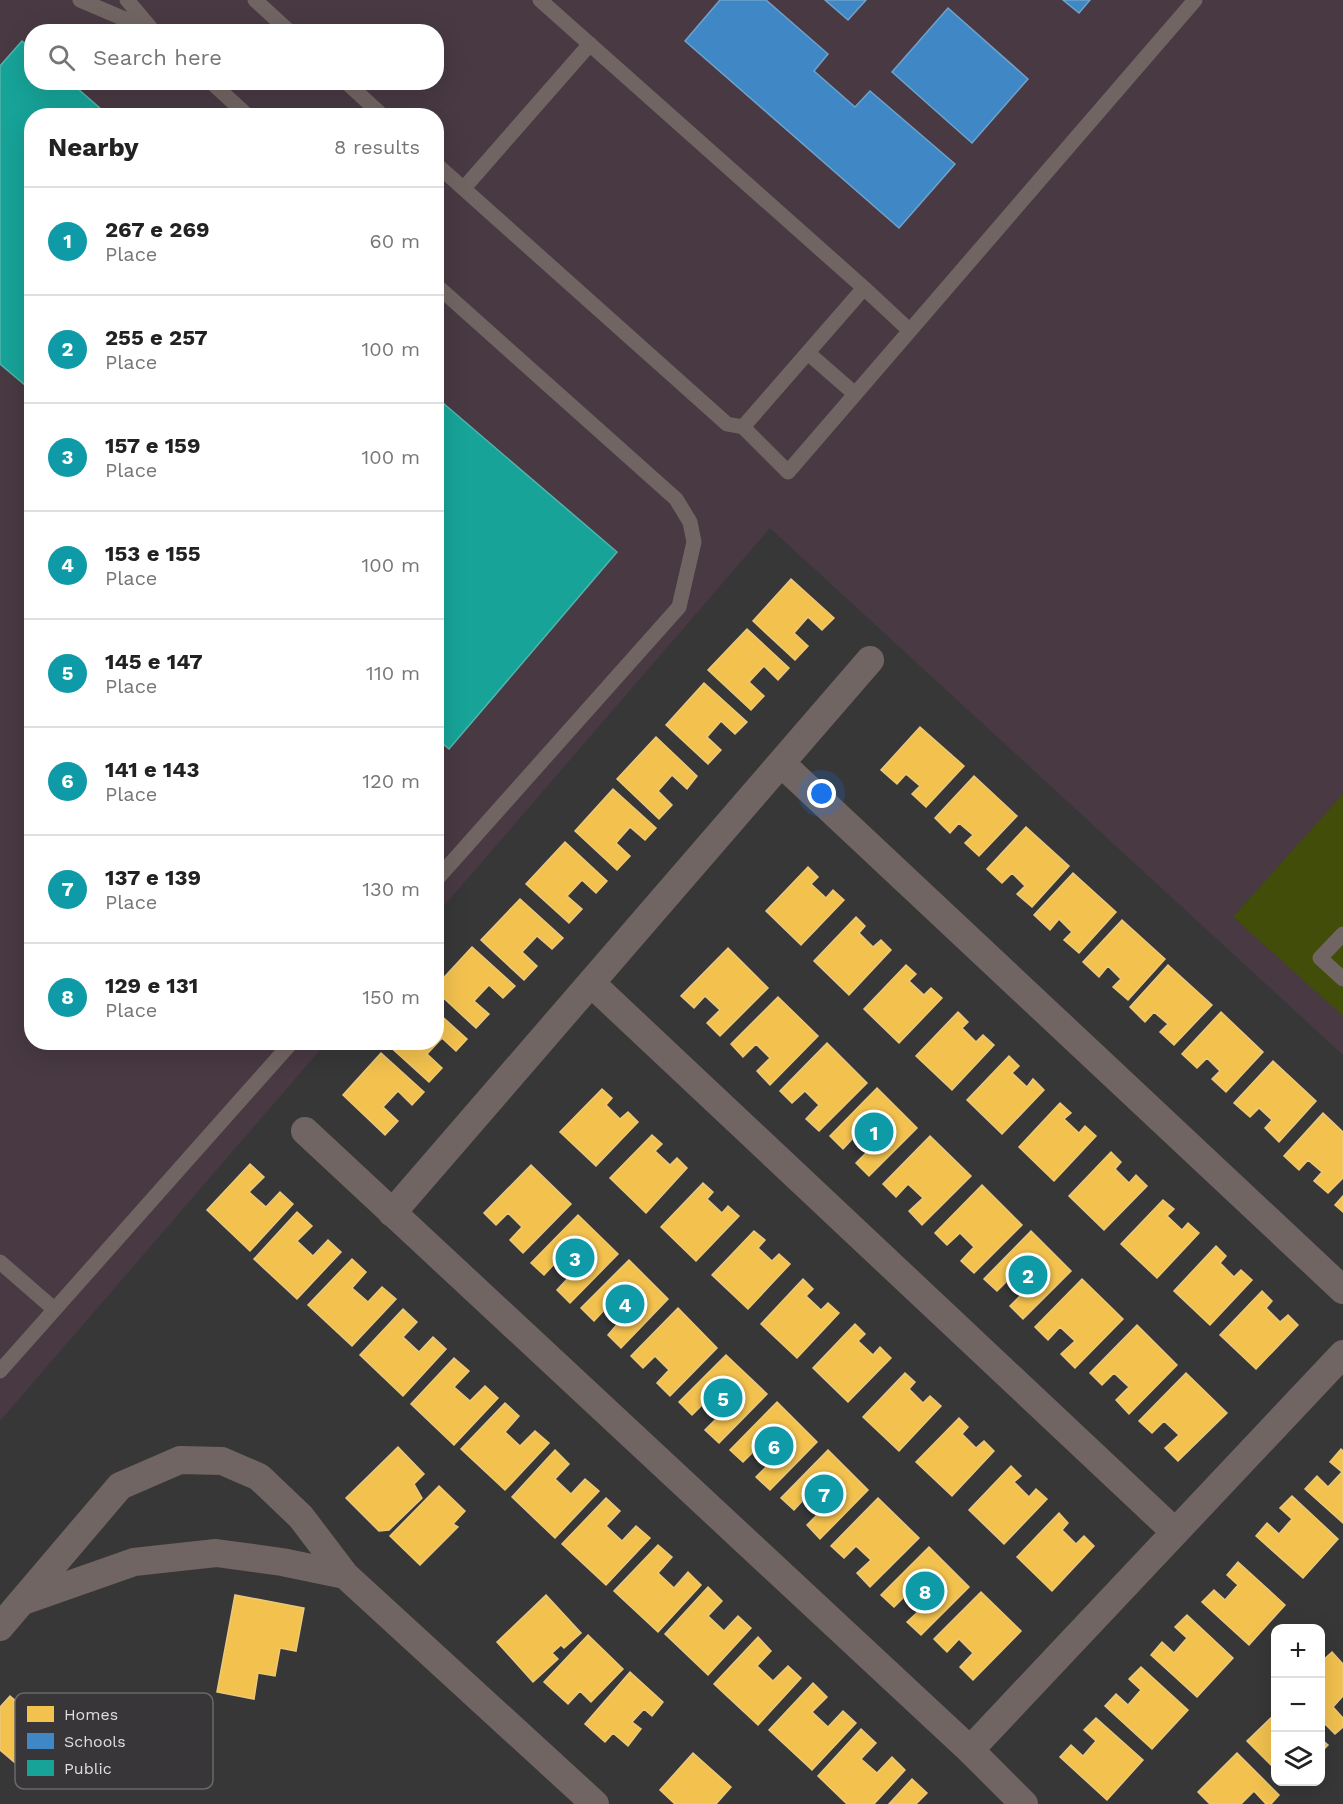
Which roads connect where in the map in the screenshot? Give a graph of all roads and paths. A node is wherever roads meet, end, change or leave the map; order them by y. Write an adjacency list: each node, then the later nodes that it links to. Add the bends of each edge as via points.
1 (80, 0): 6 (lane)
2 (127, 0): 7 (lane)
3 (255, 0): 8 (lane)
4 (540, 0): 9 (lane)
5 (1195, 0): 18 (lane)
6 (137, 24)
7 (147, 24)
8 (281, 24)
9 (590, 44): 15 (lane); 16 (lane)
10 (220, 90): 12 (lane)
11 (355, 90): 13 (lane)
12 (239, 108)
13 (374, 108)
14 (444, 171): 15 (lane)
15 (464, 188): 21 (lane, via 727,424)
16 (864, 288): 18 (lane); 19 (lane)
17 (444, 292): 24 (lane, via 676,499 690,522 694,543 679,608)
18 (909, 330): 20 (lane)
19 (808, 353): 20 (lane); 21 (lane)
20 (855, 394): 21 (lane, via 788,472)
21 (743, 427)
22 (870, 660): 23 (street)
23 (781, 763): 27 (street); 32 (street)
24 (444, 871)
25 (1343, 934): 26 (lane, via 1320,958)
26 (1343, 979)
27 (591, 983): 30 (street); 36 (street)
28 (284, 1050): 33 (lane)
29 (305, 1131): 30 (street)
30 (392, 1213): 40 (street)
31 (0, 1262): 33 (lane)
32 (1343, 1290)
33 (54, 1309): 35 (lane)
34 (1343, 1354): 36 (street)
35 (0, 1371)
36 (1175, 1532): 40 (street)
37 (345, 1575): 38 (street, via 216,1552 134,1562); 38 (street, via 301,1517 259,1477 222,1461 180,1460 120,1486); 41 (street)
38 (21, 1602): 39 (street)
39 (0, 1627)
40 (970, 1750): 42 (street)
41 (595, 1804)
42 (1024, 1804)

